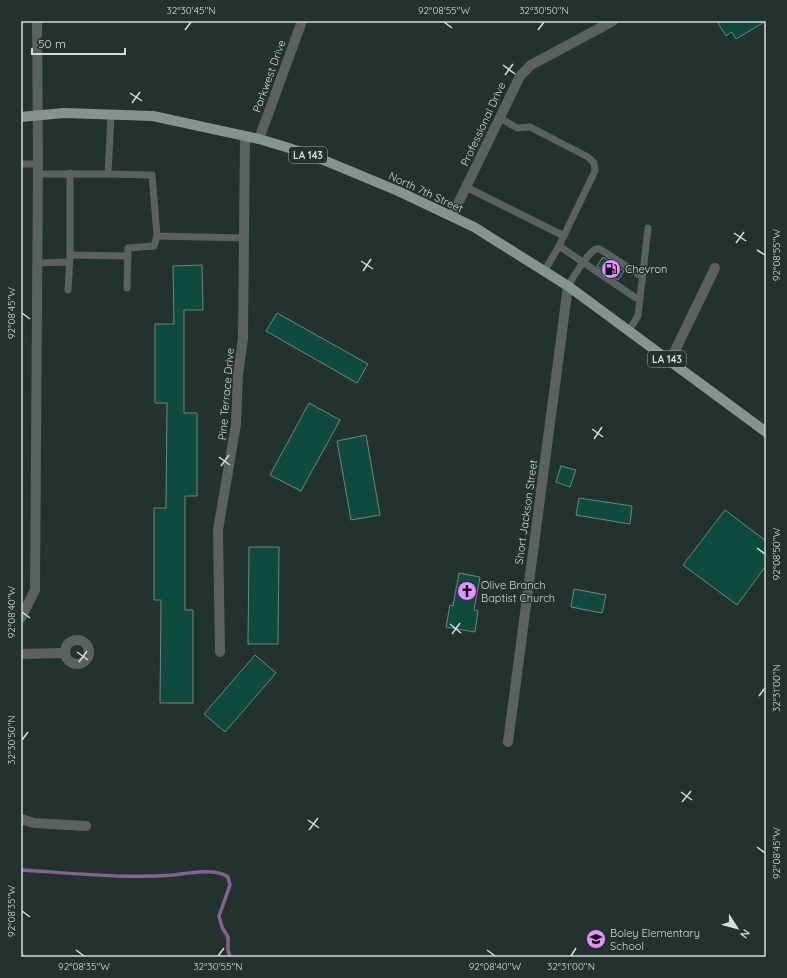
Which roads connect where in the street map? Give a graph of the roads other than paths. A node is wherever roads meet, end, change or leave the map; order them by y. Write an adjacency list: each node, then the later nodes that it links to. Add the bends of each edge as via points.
1 (37, 21): 4 (street)
2 (302, 21): 9 (street, Parkwest Drive)
3 (613, 21): 7 (street, Professional Drive, via 531,65 515,84)
4 (38, 115): 5 (main road, North 7th Street / LA 143); 6 (main road, North 7th Street / LA 143); 11 (street)
5 (111, 115): 8 (main road, North 7th Street / LA 143, via 153,116); 13 (lane)
6 (21, 117)
7 (500, 118): 14 (street, Professional Drive); 18 (lane, via 517,128 530,127 588,157 594,163 595,171)
8 (245, 136): 9 (main road, North 7th Street / LA 143); 19 (street, Pine Terrace Drive)
9 (259, 139): 15 (main road, North 7th Street / LA 143, via 321,159)
10 (21, 164): 11 (lane)
11 (38, 169): 12 (lane); 23 (street)
12 (70, 173): 13 (lane); 22 (lane)
13 (108, 174): 17 (lane, via 152,175)
14 (466, 187): 15 (street, Professional Drive); 18 (lane)
15 (452, 216): 26 (main road, North 7th Street / LA 143)
16 (648, 228): 27 (lane)
17 (157, 236): 19 (lane); 21 (lane, via 154,246 128,248)
18 (564, 236): 20 (lane)
19 (244, 238): 36 (street, Pine Terrace Drive, via 243,338 236,424 218,530)
20 (559, 246): 24 (lane); 26 (lane)
21 (128, 256): 22 (lane); 29 (lane)
22 (69, 258): 23 (lane); 30 (lane)
23 (37, 263): 35 (street, via 35,590)
24 (584, 263): 27 (lane, via 593,250 600,249); 28 (lane); 31 (lane, via 636,298)
25 (715, 268): 33 (street)
26 (545, 270): 28 (main road, North 7th Street / LA 143)
27 (642, 275): 31 (lane)
28 (568, 286): 32 (main road, North 7th Street / LA 143); 39 (street, Short Jackson Street)
29 (128, 288)
30 (68, 290)
31 (640, 298): 32 (lane, via 638,316)
32 (629, 330): 33 (main road, North 7th Street / LA 143)
33 (670, 360): 34 (main road, North 7th Street / LA 143)
34 (766, 432)
35 (21, 618)
36 (220, 652)
37 (65, 653): 38 (street)
38 (21, 654)
39 (508, 742)
40 (21, 819): 41 (street, via 34,823)
41 (86, 826)

